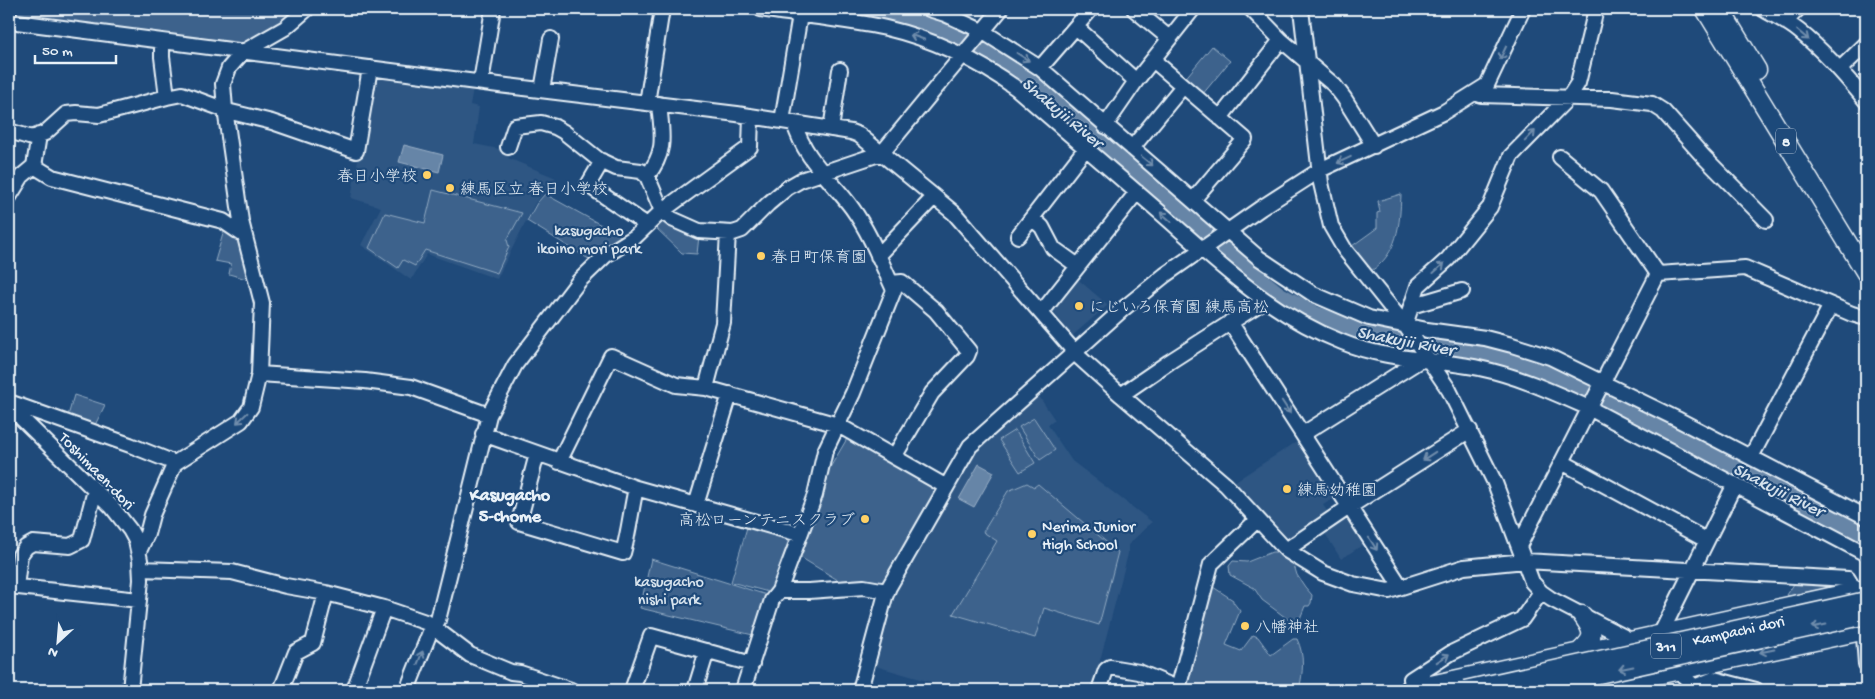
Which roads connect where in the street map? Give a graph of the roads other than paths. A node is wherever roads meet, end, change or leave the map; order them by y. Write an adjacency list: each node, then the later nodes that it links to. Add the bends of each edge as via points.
1 (307, 9): 28 (street, via 285,28)
2 (493, 9): 37 (street)
3 (662, 9): 44 (street)
4 (762, 9): 18 (street)
5 (929, 9): 22 (street)
6 (1001, 9): 22 (street)
7 (1091, 9): 21 (street)
8 (1134, 9): 23 (street)
9 (1193, 9): 23 (street)
10 (1251, 9): 25 (street)
11 (1301, 9): 31 (street)
12 (1523, 9): 40 (street, one-way to 40, via 1490,82)
13 (1596, 9): 42 (street, via 1578,82)
14 (1705, 9): 80 (main road, 8)
15 (1720, 9): 77 (main road, 8)
16 (1762, 9): 20 (street)
17 (1798, 9): 20 (street)
18 (800, 15): 29 (street, one-way to 18, via 887,28); 48 (street)
19 (9, 21): 26 (street)
20 (1785, 22): 34 (street, one-way to 34)
21 (1076, 27): 33 (street); 36 (street)
22 (982, 31): 29 (street); 33 (street, one-way to 33)
23 (1169, 38): 30 (street)
24 (551, 39): 39 (street)
25 (1281, 40): 31 (street); 47 (street)
26 (162, 41): 28 (street); 41 (street)
27 (1866, 44): 34 (street)
28 (242, 52): 32 (street); 45 (street, via 229,68 223,84)
29 (963, 55): 55 (street, via 1016,88); 57 (street)
30 (1153, 60): 36 (street); 38 (street)
31 (1308, 63): 53 (street, via 1334,85); 61 (street)
32 (370, 68): 37 (street); 45 (street, via 356,151)
33 (1040, 68): 49 (street)
34 (1840, 69): 43 (street)
35 (840, 70): 50 (street)
36 (1136, 81): 49 (street)
37 (481, 82): 39 (street)
38 (1183, 86): 47 (street); 56 (street)
39 (542, 90): 44 (street)
40 (1476, 93): 42 (street); 53 (street)
41 (167, 96): 45 (street, via 182,94); 52 (street, via 99,116 66,114)
42 (1569, 97): 70 (street, via 1612,98 1652,104 1664,110); 86 (street, one-way to 42, via 1418,286 1448,259 1490,207 1511,156)
43 (1866, 101)
44 (653, 104): 46 (street); 63 (street, via 662,134 661,151)
45 (225, 109): 74 (street)
46 (751, 116): 48 (street); 68 (street, via 750,147)
47 (1220, 118): 67 (street, via 1245,139)
48 (788, 122): 50 (street); 62 (street)
49 (1105, 126): 56 (street)
50 (831, 129): 57 (street, via 859,135)
51 (9, 131): 52 (street, via 32,138)
52 (39, 135): 60 (street)
53 (1374, 146): 61 (street, one-way to 61)
54 (508, 148): 59 (street, via 515,126 541,123 564,132)
55 (1086, 148): 64 (street); 69 (street)
56 (1132, 148): 67 (street, one-way to 67)
57 (882, 153): 62 (street); 66 (street)
58 (1560, 157): 81 (street, via 1601,191)
59 (602, 161): 63 (street, via 616,168 640,171); 71 (street, via 588,185)
60 (34, 166): 65 (street, via 22,176); 74 (street, via 52,176 223,221)
61 (1320, 170): 72 (street); 90 (street, via 1331,226 1352,260)
62 (823, 174): 73 (street, via 787,188 742,230); 78 (street, via 857,215)
63 (647, 176): 68 (street)
64 (1137, 192): 76 (street, one-way to 64); 79 (street)
65 (9, 197)
66 (934, 197): 78 (street); 87 (street, via 954,214)
67 (1193, 200): 72 (street)
68 (662, 211): 71 (street); 73 (street, via 699,231)
69 (1032, 218): 75 (street); 79 (street, via 1042,227 1053,248)
70 (1766, 220)
71 (647, 225): 101 (street, via 635,237 606,255 579,281 515,365)
72 (1227, 232): 76 (street); 90 (street, via 1258,258 1313,294 1370,318)
73 (728, 233): 95 (street, via 723,323)
74 (245, 236): 93 (street, via 262,303)
75 (1018, 236)
76 (1204, 249): 84 (street); 91 (street, via 1137,298)
77 (1866, 250)
78 (878, 256): 82 (street)
79 (1078, 266): 87 (street)
80 (1866, 273)
81 (1658, 274): 85 (street, via 1745,268); 94 (street)
82 (891, 283): 102 (street, via 894,290); 107 (street, via 902,282 936,311 969,352 932,393)
83 (1462, 291): 86 (street)
84 (1264, 301): 89 (street); 92 (street, via 1289,317 1344,343 1396,357)
85 (1830, 305): 88 (street); 108 (street)
86 (1411, 306): 90 (street)
87 (1041, 314): 91 (street)
88 (1866, 318)
89 (1230, 322): 97 (street); 105 (street, one-way to 105)
90 (1407, 328): 92 (street); 94 (street, via 1485,338 1512,345 1550,357)
91 (1074, 352): 97 (street); 113 (street, via 970,446)
92 (1427, 359): 100 (street, via 1514,376); 103 (street, via 1449,390); 105 (street)
93 (259, 374): 101 (street, via 411,387); 111 (street, one-way to 111, via 252,407 247,415)
94 (1603, 382): 100 (street); 108 (street)
95 (706, 388): 96 (street); 109 (street, via 676,385 611,356)
96 (730, 394): 102 (street); 116 (street)
97 (1121, 396): 119 (street, via 1226,486)
98 (9, 402): 111 (street)
99 (9, 406): 115 (street, Toshimaen-dori)
100 (1589, 408): 110 (street); 112 (street)
101 (489, 415): 104 (street)
102 (838, 425): 107 (street); 120 (street, via 825,452 815,495)
103 (1470, 430): 117 (street, one-way to 117); 122 (street)
104 (483, 434): 106 (street); 140 (street, via 438,620)
105 (1303, 434): 117 (street)
106 (537, 454): 109 (street); 114 (street, via 519,522 623,553)
107 (894, 456): 113 (street)
108 (1751, 457): 118 (street)
109 (559, 462): 114 (street)
110 (1562, 462): 121 (street); 122 (street)
111 (175, 463): 124 (street)
112 (1735, 484): 121 (street); 125 (street)
113 (945, 486): 132 (street)
114 (636, 488): 116 (street)
115 (95, 490): 124 (street, Toshimaen-dori, via 130,530); 129 (street, via 82,540 70,546 34,543 26,547 20,555)
116 (696, 505): 120 (street)
117 (1349, 507): 123 (street); 130 (street, one-way to 130)
118 (1866, 517)
119 (1258, 520): 123 (street); 150 (street, via 1211,564)
120 (799, 534): 131 (street)
121 (1706, 540): 128 (street)
122 (1519, 546): 126 (street)
123 (1286, 550): 130 (street, via 1323,573 1353,584 1389,591)
124 (139, 551): 127 (street, Toshimaen-dori)
125 (1866, 554)
126 (1524, 561): 128 (street); 130 (street, via 1464,567); 133 (street, via 1532,582)
127 (141, 569): 134 (street, via 232,572); 136 (street, Toshimaen-dori)
128 (1691, 571): 135 (street, via 1848,579); 141 (street)
129 (12, 587): 136 (street)
130 (1401, 588)
131 (779, 591): 132 (street, via 864,588); 145 (street, via 772,600)
132 (887, 592): 159 (street)
133 (1540, 592): 138 (street); 161 (street, one-way to 133, via 1411,679 1443,658 1522,619)
134 (326, 593): 137 (street); 152 (street, via 313,643 297,651)
135 (1863, 594): 139 (street); 141 (main road, 311); 162 (main road, Kampachi dori / 311, bridge)
136 (139, 600): 151 (street, Toshimaen-dori)
137 (384, 608): 140 (street); 153 (street)
138 (1582, 615): 142 (street); 144 (main road, via 1592,637)
139 (1866, 625): 146 (street); 147 (main road, one-way to 147); 163 (main road, Kampachi dori / 311, one-way to 163, bridge)
140 (433, 626): 154 (street, one-way to 140); 155 (street, via 470,655 511,672)
141 (1660, 635): 142 (main road, 311)
142 (1632, 641): 144 (main road, 311); 147 (street)
143 (706, 651): 145 (street); 156 (street, via 651,636); 157 (street)
144 (1578, 653): 161 (main road, 311)
145 (752, 664): 158 (street)
146 (1866, 664)
147 (1680, 671): 148 (main road); 149 (street)
148 (1623, 686): 164 (main road)
149 (1696, 688): 165 (street, via 1714,679)
150 (1180, 689): 160 (street, via 1139,672 1110,667)
151 (130, 690)
152 (281, 690)
153 (354, 690)
154 (407, 690)
155 (571, 690)
156 (632, 690)
157 (695, 690)
158 (743, 690)
159 (860, 690)
160 (1099, 690)
161 (1411, 690)
162 (1465, 690)
163 (1526, 690)
164 (1587, 690)
165 (1756, 690)

